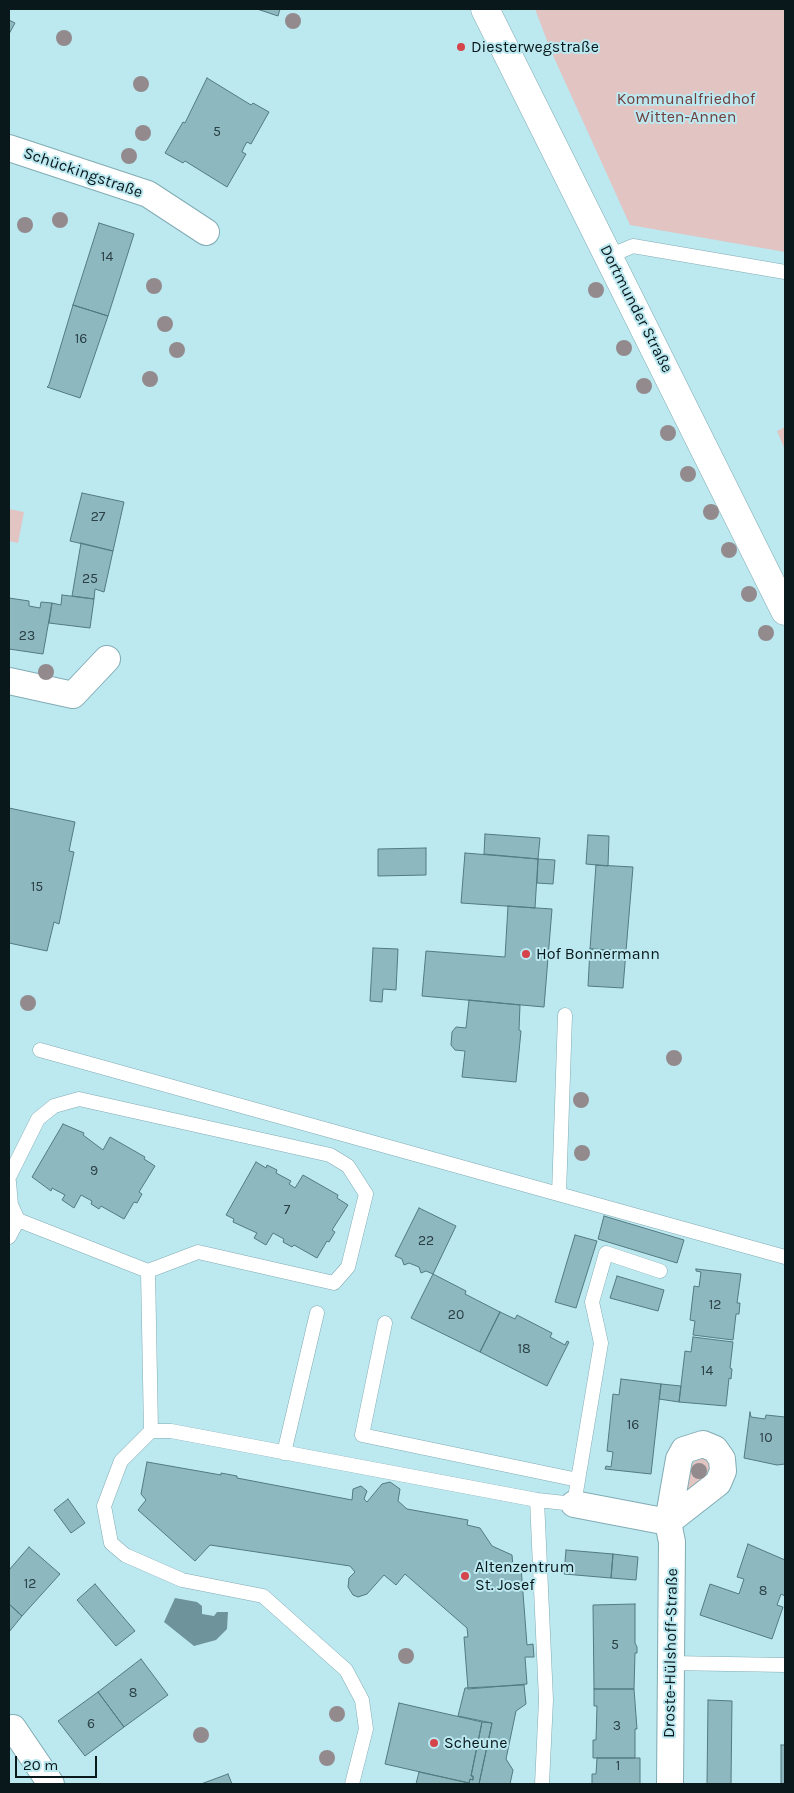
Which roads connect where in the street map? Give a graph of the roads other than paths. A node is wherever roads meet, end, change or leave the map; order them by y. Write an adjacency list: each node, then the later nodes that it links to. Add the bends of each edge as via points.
1 (485, 9): 4 (main road, Dortmunder Straße)
2 (9, 148): 3 (street, Schückingstraße, via 148,194)
3 (206, 232)
4 (609, 256): 5 (lane, via 633,246); 6 (main road, Dortmunder Straße)
5 (785, 272)
6 (785, 611)
7 (108, 659): 8 (street, via 73,695)
8 (9, 681)
9 (565, 1014): 13 (lane)
10 (40, 1050): 13 (lane)
11 (9, 1177): 17 (lane, via 38,1119 54,1106 78,1099 330,1155 348,1166 366,1194 348,1267 334,1284 198,1252)
12 (9, 1182): 14 (lane, via 11,1205)
13 (559, 1194): 16 (lane)
14 (18, 1220): 15 (lane); 17 (lane)
15 (9, 1237)
16 (785, 1257)
17 (148, 1271): 21 (lane)
18 (660, 1271): 23 (lane, via 606,1253 592,1302 601,1343)
19 (317, 1312): 22 (lane)
20 (385, 1323): 23 (lane, via 362,1435)
21 (151, 1431): 22 (lane, via 171,1431); 29 (lane, via 121,1461 104,1506 111,1543 125,1555 182,1580 263,1596 346,1670 362,1700 366,1729)
22 (284, 1453): 24 (lane)
23 (576, 1492): 24 (lane); 25 (street, Droste-Hülshoff-Straße, via 668,1522 672,1542)
24 (537, 1500): 30 (lane, via 546,1700)
25 (670, 1663): 26 (lane); 31 (street, Droste-Hülshoff-Straße)
26 (785, 1665)
27 (13, 1728): 28 (street)
28 (51, 1784)
29 (352, 1784)
30 (542, 1784)
31 (670, 1784)

